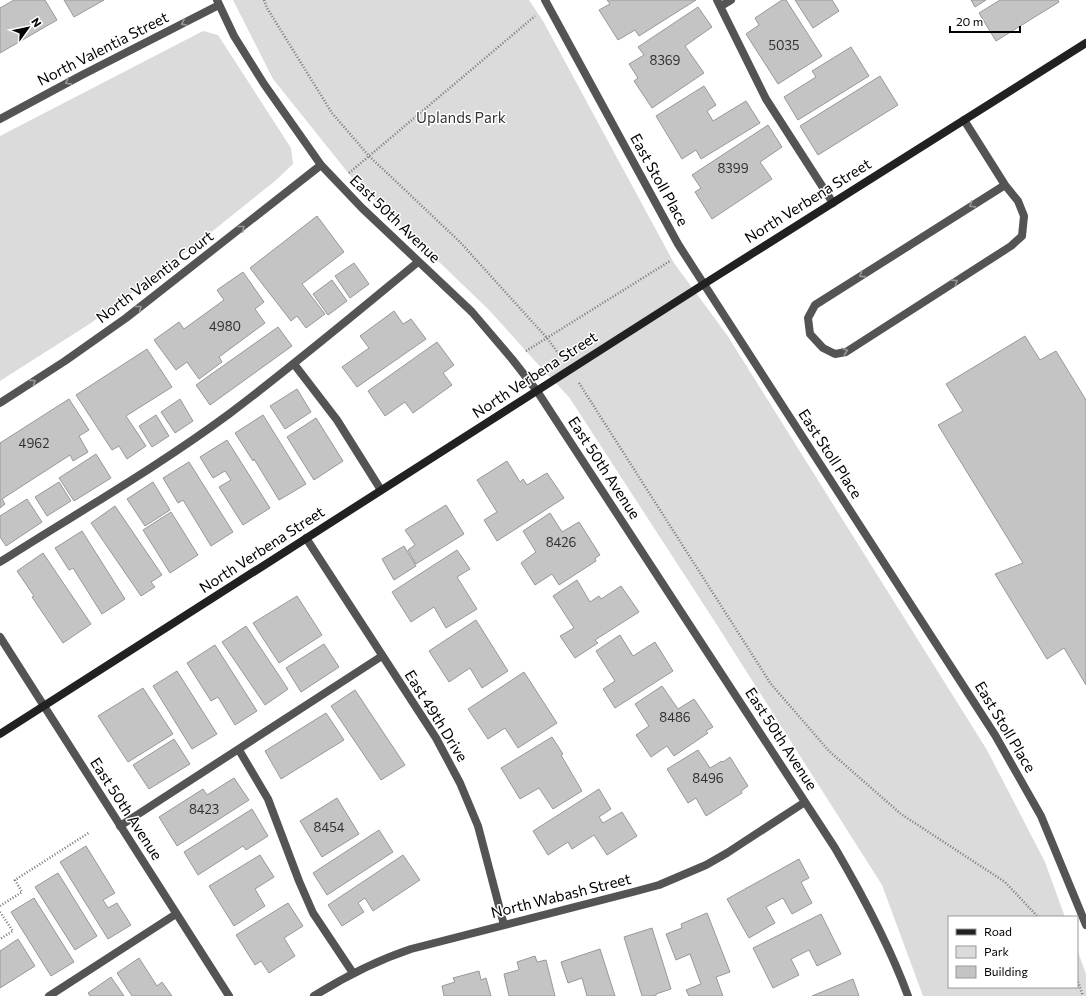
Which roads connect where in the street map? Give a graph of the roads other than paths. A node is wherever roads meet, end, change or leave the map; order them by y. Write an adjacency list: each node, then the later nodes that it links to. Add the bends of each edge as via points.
1 (730, 0): 4 (street)
2 (218, 3): 6 (street, North Valentia Street, one-way to 6); 8 (street, East 50th Avenue, via 234,36 264,84)
3 (546, 3): 12 (street, East Stoll Place, via 684,253)
4 (719, 3): 10 (street, via 766,99)
5 (1086, 43): 7 (street, North Verbena Street)
6 (0, 119)
7 (964, 120): 9 (street); 10 (street, North Verbena Street)
8 (321, 166): 11 (street, East 50th Avenue); 15 (street, North Valentia Court, one-way to 8, via 126,318)
9 (1005, 184): 9 (street, one-way to 9, via 815,305 808,318 810,334 823,348 835,354 846,352 1011,246 1022,236 1024,216 1018,201)
10 (832, 203): 12 (street, North Verbena Street)
11 (418, 262): 13 (street); 14 (street, East 50th Avenue, via 472,312)
12 (704, 284): 14 (street, North Verbena Street); 28 (street, East Stoll Place, via 995,735 1041,816)
13 (294, 364): 16 (street, via 336,420); 18 (street, via 176,451)
14 (537, 391): 16 (street, North Verbena Street); 24 (street, East 50th Avenue)
15 (0, 403)
16 (381, 490): 17 (street, North Verbena Street)
17 (306, 538): 20 (street, East 49th Drive); 21 (street, North Verbena Street)
18 (0, 562)
19 (0, 637): 21 (street, East 50th Avenue)
20 (382, 656): 23 (street); 27 (street, East 49th Drive, via 436,738 460,783 478,826)
21 (44, 706): 22 (street, North Verbena Street); 25 (street, East 50th Avenue)
22 (0, 734)
23 (239, 750): 25 (street); 29 (street, via 268,799 313,913)
24 (805, 802): 27 (street, North Wabash Street, via 727,854 681,877); 33 (street, East 50th Avenue, via 859,889 893,958)
25 (120, 826): 26 (street, East 50th Avenue)
26 (176, 914): 30 (street); 31 (street, East 50th Avenue)
27 (504, 925): 29 (street, North Wabash Street, via 411,949)
28 (1086, 925)
29 (353, 972): 32 (street, North Wabash Street)
30 (49, 996)
31 (229, 996)
32 (314, 996)
33 (908, 996)

